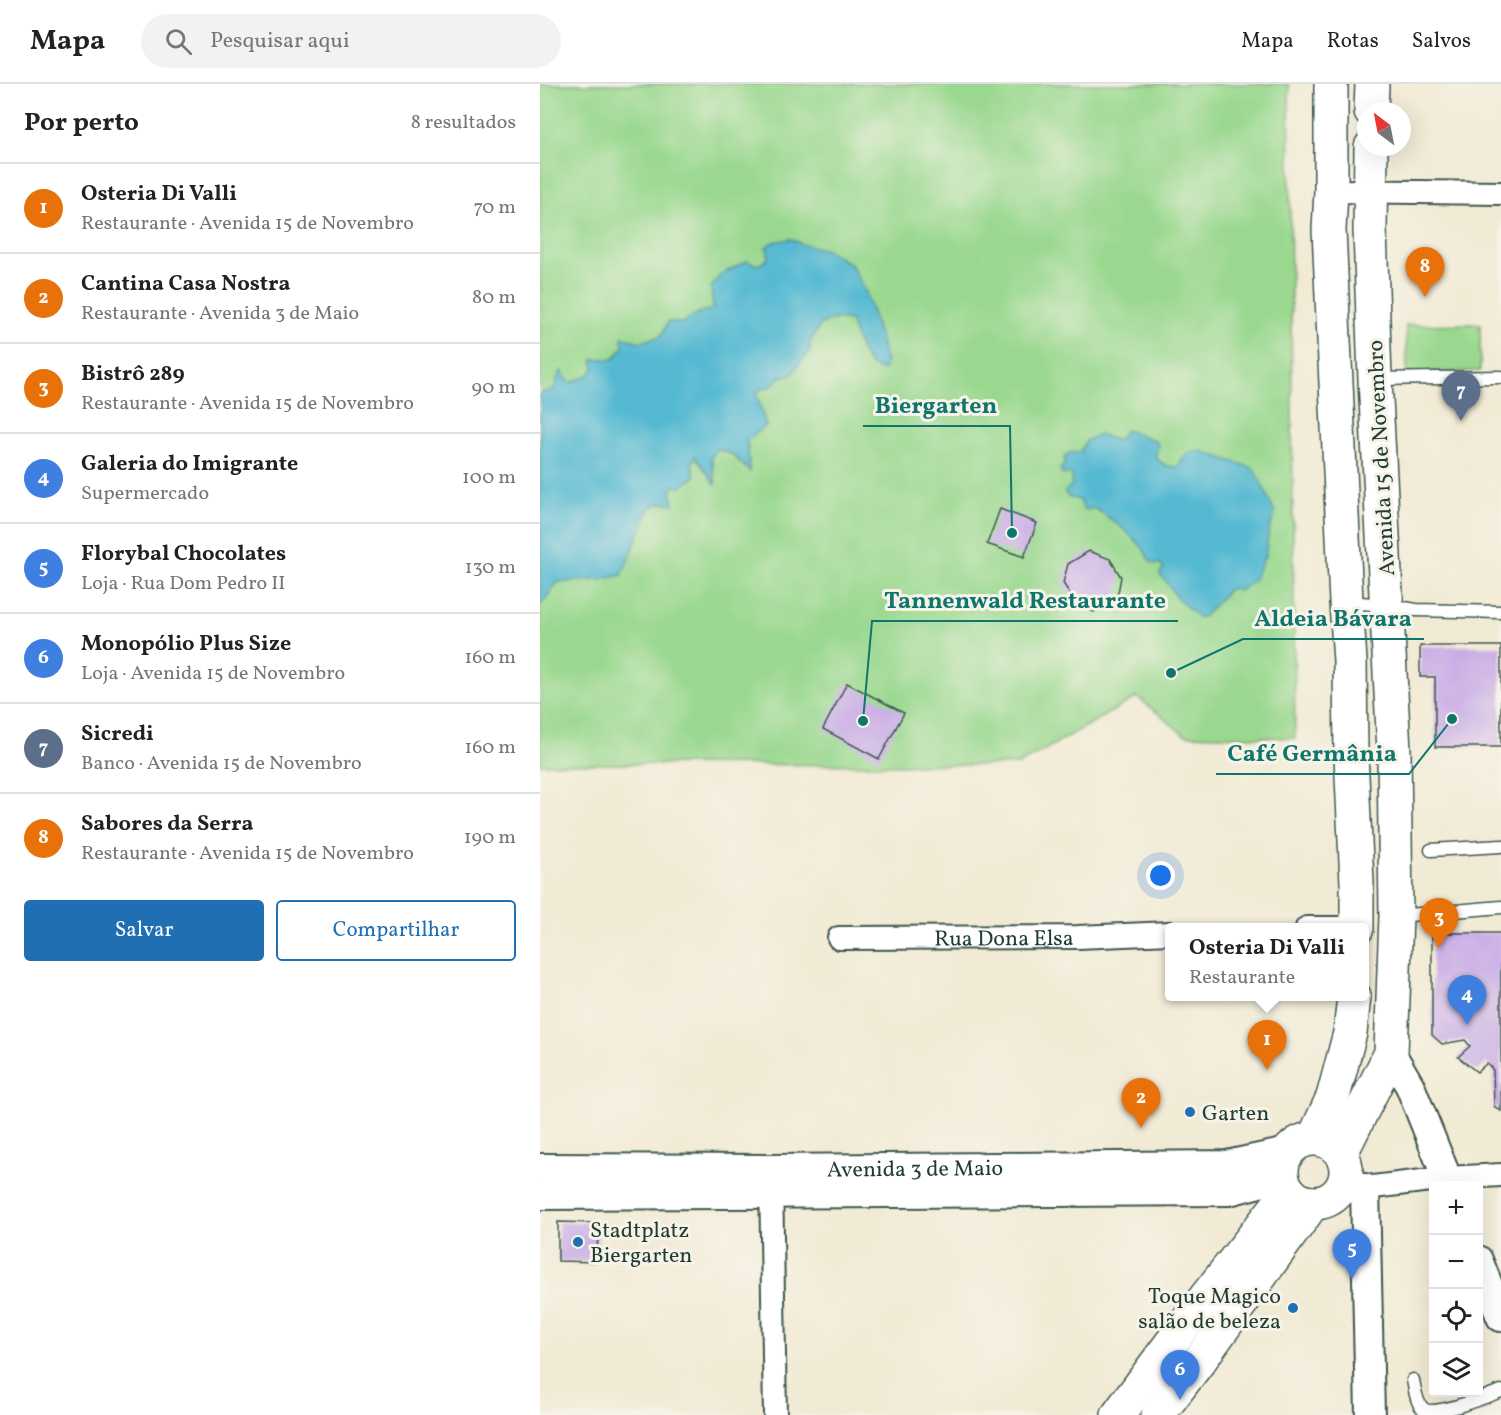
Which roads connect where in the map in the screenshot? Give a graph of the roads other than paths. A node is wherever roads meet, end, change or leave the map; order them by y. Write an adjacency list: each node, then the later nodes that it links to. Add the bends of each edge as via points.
1 (1331, 84): 5 (main road, Avenida 15 de Novembro)
2 (1372, 84): 3 (main road)
3 (1371, 102)
4 (1371, 156): 6 (main road, Avenida 15 de Novembro)
5 (1331, 191): 6 (street); 10 (main road, Avenida 15 de Novembro, via 1329,230)
6 (1370, 192): 7 (street); 9 (main road, Avenida 15 de Novembro)
7 (1501, 194)
8 (1501, 377): 9 (lane)
9 (1375, 379): 11 (main road, Avenida 15 de Novembro)
10 (1346, 602): 11 (lane); 17 (main road, Avenida 15 de Novembro)
11 (1387, 605): 12 (lane, via 1416,610); 16 (main road, Avenida 15 de Novembro)
12 (1501, 612)
13 (1501, 846): 14 (lane)
14 (1431, 850)
15 (1501, 907): 16 (lane)
16 (1396, 916): 21 (main road, Avenida 15 de Novembro)
17 (1357, 923)
18 (1165, 933): 19 (street, Rua Dona Elsa)
19 (839, 938)
20 (1353, 1001): 23 (main road, Avenida 15 de Novembro, via 1350,1033 1333,1097)
21 (1391, 1053): 23 (main road, Avenida 15 de Novembro); 26 (street, via 1410,1086)
22 (540, 1168): 25 (street, Avenida 3 de Maio)
23 (1305, 1169): 25 (street, Avenida 3 de Maio, via 1227,1165); 29 (main road, via 1346,1161); 36 (main road, Avenida 15 de Novembro); 37 (main road, Avenida 15 de Novembro, via 1200,1360)
24 (1501, 1175): 27 (street)
25 (771, 1181): 30 (street, Avenida 3 de Maio); 35 (street)
26 (1448, 1181)
27 (1456, 1181)
28 (1429, 1183): 29 (street)
29 (1354, 1187): 38 (street)
30 (540, 1195)
31 (1483, 1269): 32 (street)
32 (1499, 1303)
33 (1413, 1380): 34 (lane, via 1419,1404 1425,1411 1459,1408)
34 (1501, 1391)
35 (775, 1415)
36 (1118, 1415)
37 (1158, 1415)
38 (1370, 1415)

